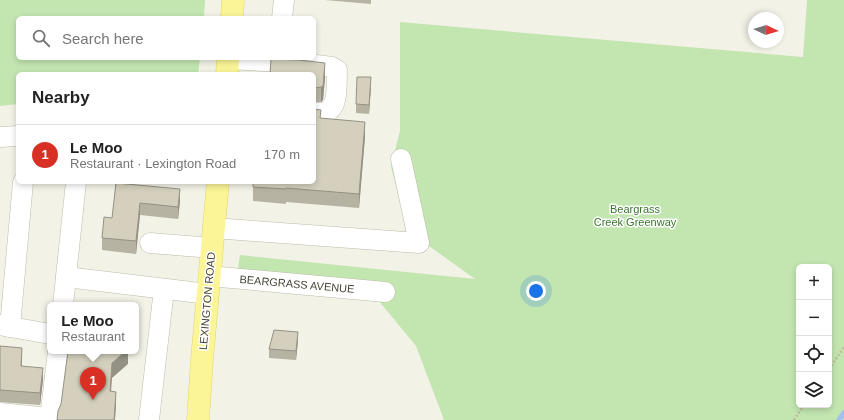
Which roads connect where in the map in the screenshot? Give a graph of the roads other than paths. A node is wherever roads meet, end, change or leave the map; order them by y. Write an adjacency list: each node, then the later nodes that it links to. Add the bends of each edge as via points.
1 (284, 0): 2 (street)
2 (282, 16)
3 (228, 64): 4 (street, via 300,63 332,67 337,70 335,100 324,113)
4 (316, 113)
5 (16, 136): 6 (street)
6 (0, 137)
7 (401, 159): 11 (street, via 420,243)
8 (23, 184): 18 (street)
9 (76, 184): 13 (street)
10 (218, 184): 11 (main road, LEXINGTON ROAD)
11 (213, 238): 12 (street); 14 (main road, LEXINGTON ROAD)
12 (150, 243)
13 (66, 277): 15 (street, BEARGRASS AVENUE); 17 (street)
14 (208, 285): 15 (street, BEARGRASS AVENUE); 16 (street, BEARGRASS AVENUE); 23 (main road, LEXINGTON ROAD)
15 (164, 289): 22 (street)
16 (385, 292)
17 (63, 302)
18 (5, 326): 19 (street)
19 (47, 333)
20 (58, 354): 21 (street, via 50,418)
21 (0, 413)
22 (149, 420)
23 (198, 420)

